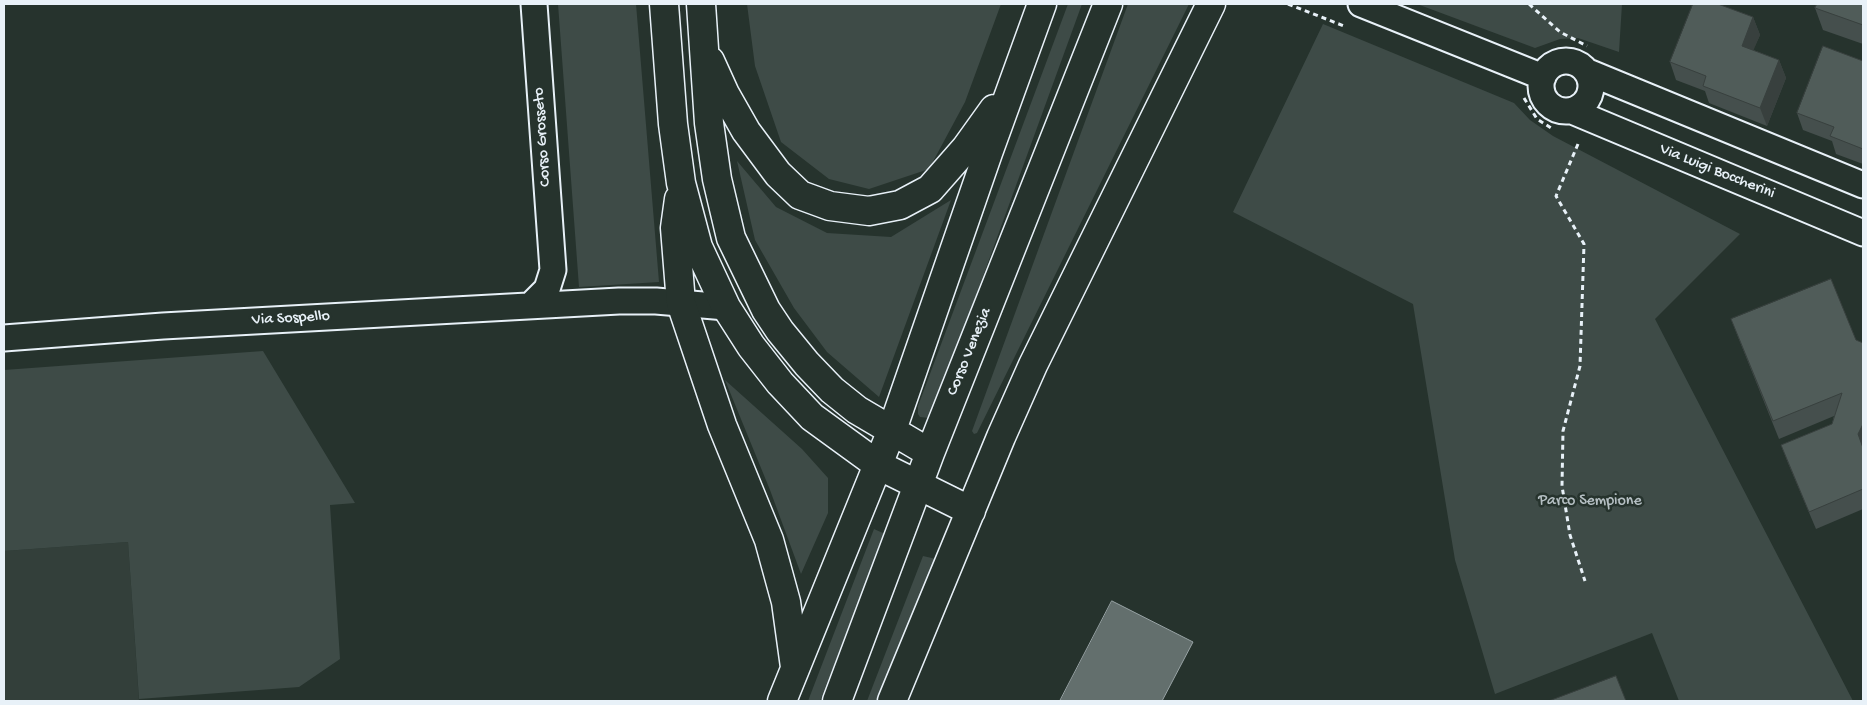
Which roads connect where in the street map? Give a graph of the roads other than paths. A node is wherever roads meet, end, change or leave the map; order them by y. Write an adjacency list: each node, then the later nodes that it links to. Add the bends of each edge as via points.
1 (534, 4): 16 (street, Corso Grosseto)
2 (664, 4): 13 (main road)
3 (701, 4): 8 (main road)
4 (1042, 4): 11 (main road)
5 (1108, 4): 23 (main road, Corso Venezia)
6 (1211, 4): 26 (main road, via 1033,365)
7 (1361, 4): 10 (street)
8 (702, 44): 11 (main road, via 746,131 778,174 800,195 830,206 869,211 900,205 930,189 966,148); 22 (main road, via 716,178 731,238 766,310 801,357 832,390 857,410)
9 (1588, 72): 10 (street, via 1568,61 1552,65); 12 (street, via 1592,85 1589,99); 14 (street)
10 (1543, 77): 12 (street, via 1542,92 1550,106 1564,112)
11 (1016, 80): 22 (main road)
12 (1572, 111): 15 (street, Via Luigi Boccherini)
13 (681, 183): 18 (main road, via 675,228); 20 (main road, via 698,247)
14 (1863, 185)
15 (1863, 233)
16 (552, 270): 17 (street, Corso Grosseto, via 562,288); 19 (street, Corso Grosseto, via 547,289)
17 (578, 303): 18 (street, Via Sospello); 19 (street, Via Sospello)
18 (681, 303): 20 (street, Via Sospello); 27 (main road, via 722,425 769,540 786,602)
19 (530, 306): 21 (street, Via Sospello)
20 (726, 307): 24 (main road, via 750,346 812,417)
21 (4, 338)
22 (892, 430): 23 (main road); 24 (main road)
23 (930, 453): 25 (main road, Corso Venezia)
24 (878, 465): 25 (main road); 27 (main road)
25 (918, 485): 26 (main road); 29 (main road, Corso Venezia)
26 (971, 511): 30 (main road)
27 (795, 668): 28 (main road)
28 (782, 701)
29 (837, 701)
30 (892, 701)

